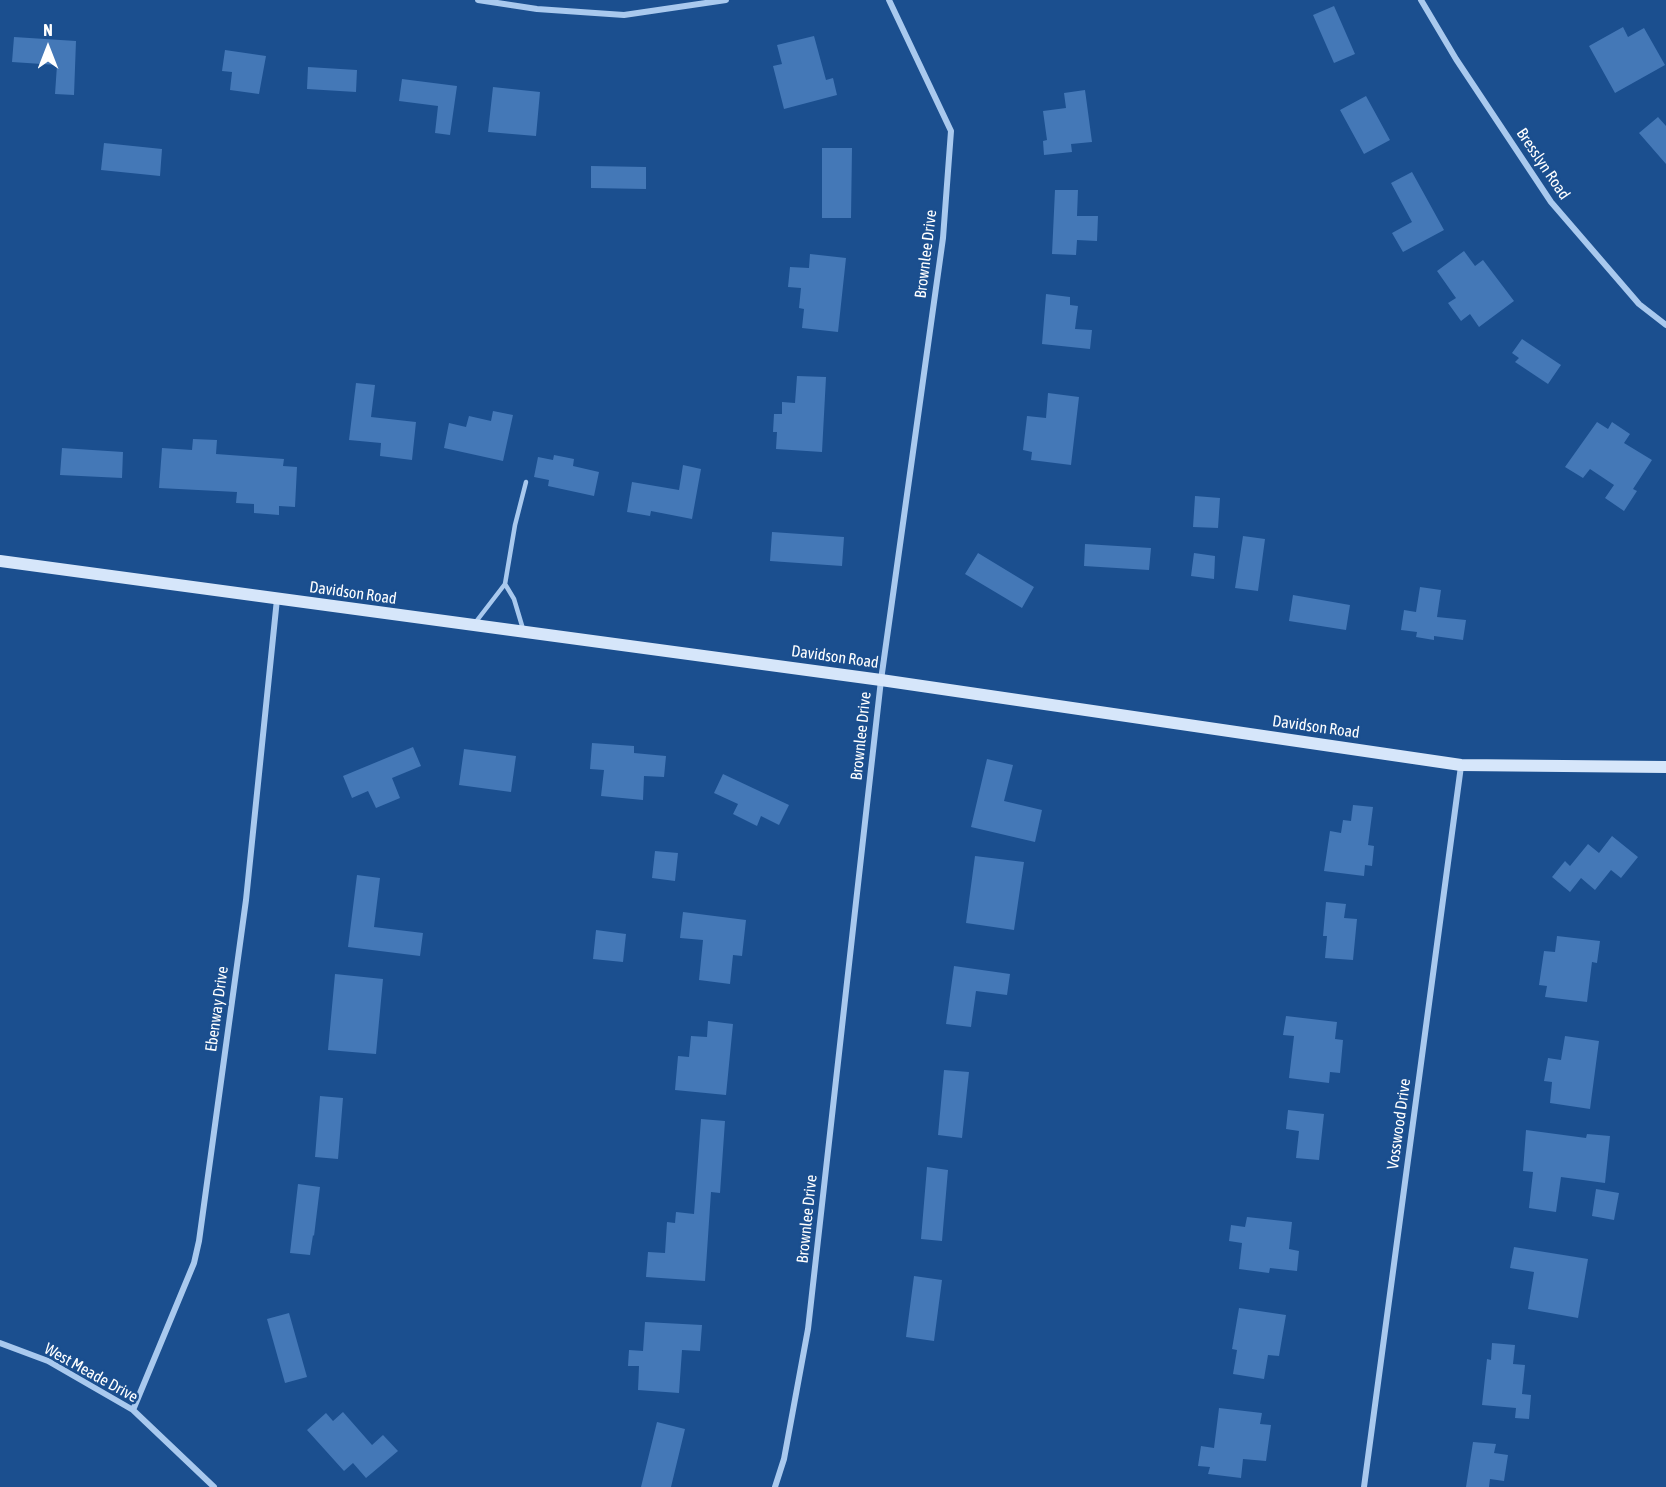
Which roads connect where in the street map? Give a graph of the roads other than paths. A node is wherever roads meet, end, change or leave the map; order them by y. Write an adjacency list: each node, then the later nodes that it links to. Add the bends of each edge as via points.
1 (478, 0): 2 (street, via 624,15)
2 (726, 0)
3 (889, 0): 12 (street, Brownlee Drive, via 951,131 943,238)
4 (1421, 0): 5 (street, Bresslyn Road, via 1551,202 1639,304)
5 (1666, 325)
6 (526, 482): 8 (lane)
7 (0, 561): 9 (street, Davidson Road)
8 (505, 584): 10 (lane); 11 (lane)
9 (277, 599): 10 (street, Davidson Road); 16 (street, Ebenway Drive, via 246,900 199,1241 194,1263)
10 (474, 626): 11 (street, Davidson Road)
11 (524, 632): 12 (street, Davidson Road)
12 (881, 680): 13 (street, Davidson Road); 18 (street, Brownlee Drive, via 807,1338)
13 (1461, 765): 14 (street, Davidson Road); 19 (street, Vosswood Drive)
14 (1666, 766)
15 (0, 1343): 16 (street, West Meade Drive, via 48,1361)
16 (133, 1410): 17 (street, West Meade Drive)
17 (214, 1487)
18 (775, 1487)
19 (1364, 1487)

